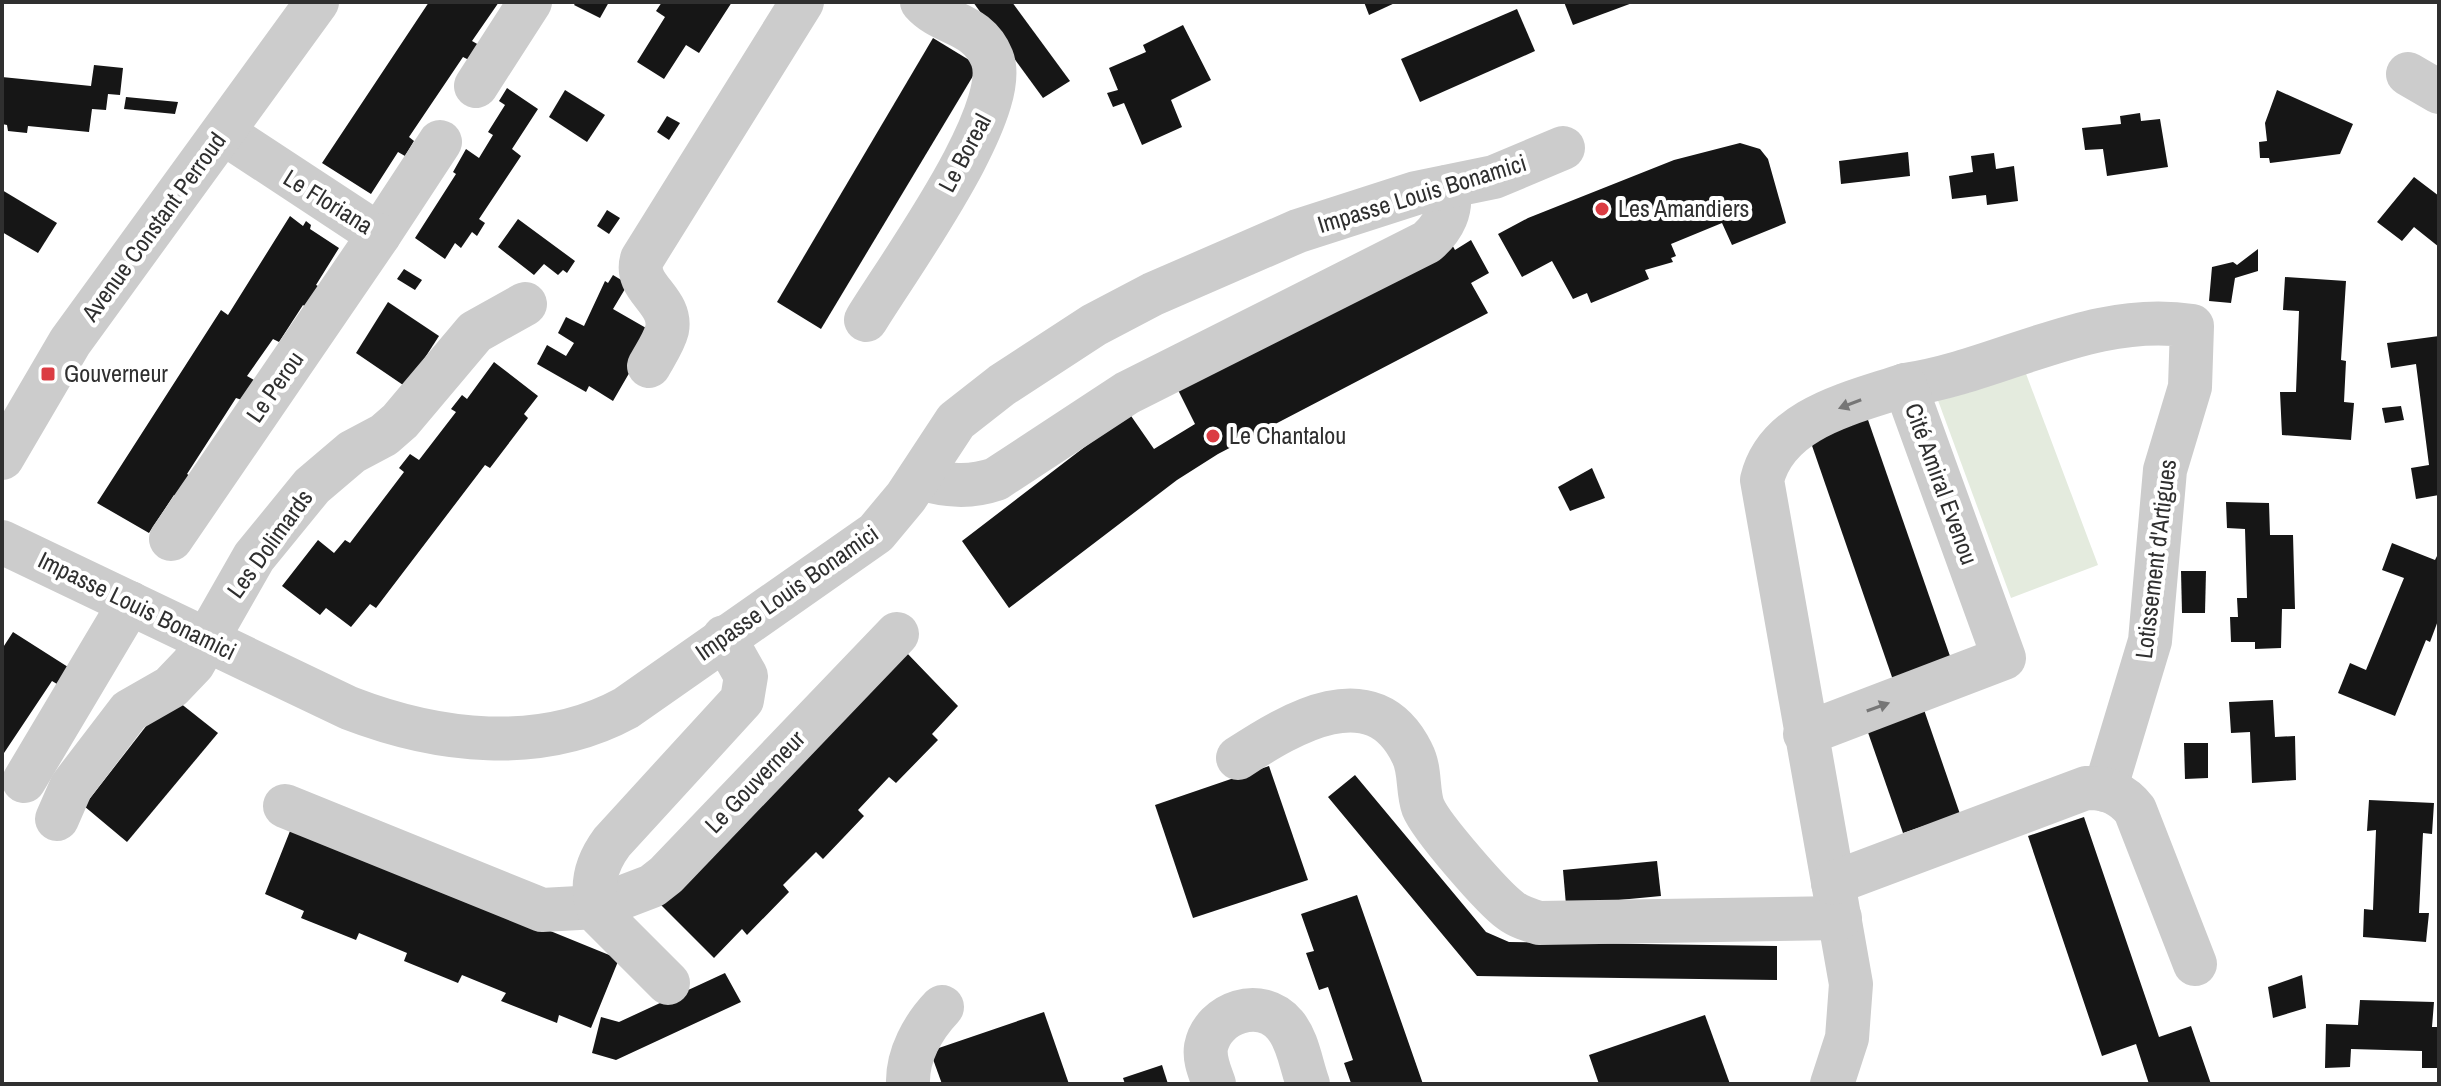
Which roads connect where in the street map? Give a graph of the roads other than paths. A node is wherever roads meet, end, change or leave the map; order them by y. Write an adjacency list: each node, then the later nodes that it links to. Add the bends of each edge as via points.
1 (317, 2): 6 (street, Avenue Constant Perroud)
2 (530, 2): 5 (street)
3 (802, 2): 13 (street, via 642,259 642,276 667,317 666,333)
4 (922, 2): 12 (street, Le Boreal, via 970,29 982,42 994,67 992,97 978,139)
5 (476, 86)
6 (224, 133): 10 (street, Le Floriana); 15 (street, Avenue Constant Perroud, via 62,353)
7 (440, 142): 10 (street, Le Floriana)
8 (1563, 148): 9 (street, Impasse Louis Bonamici, via 1494,177)
9 (1447, 187): 16 (street, Impasse Louis Bonamici, via 1382,202 1298,231 1094,325 975,404 956,421); 16 (street, via 1447,215 1427,242 1127,393 996,479 950,485)
10 (379, 235): 17 (street, Le Perou)
11 (525, 304): 22 (street, Les Dolimards, via 475,332 400,421 312,486 254,557)
12 (866, 320)
13 (649, 366)
14 (1905, 385): 23 (street, Cité Amiral Evenou, one-way to 23, via 1807,422 1779,446 1766,466 1762,480); 23 (street, Cité Amiral Evenou, one-way to 14, via 2004,658); 26 (street, Lotissement d'Artigues, via 2062,338 2163,321 2192,326 2190,387 2165,470 2150,641)
15 (2, 458)
16 (919, 478): 21 (street, Impasse Louis Bonamici, via 876,533)
17 (171, 539)
18 (2, 542): 19 (street, Impasse Louis Bonamici)
19 (130, 603): 22 (street, Impasse Louis Bonamici); 25 (street)
20 (897, 634): 30 (street, Le Gouverneur, via 666,875 652,886)
21 (724, 637): 22 (street, Impasse Louis Bonamici, via 606,719 555,734 495,739 388,723); 30 (street, via 746,676 746,692 602,856 594,880)
22 (206, 640): 28 (street, Les Dolimards, via 186,674 124,717 71,787)
23 (1805, 734): 29 (street, Cité Amiral Evenou)
24 (1238, 758): 29 (street, via 1292,723 1341,710 1359,709 1386,723 1413,754 1424,809 1435,825 1508,909 1539,923)
25 (24, 781)
26 (2105, 790): 29 (street, via 2086,788); 31 (street, via 2125,799 2140,819)
27 (285, 806): 30 (street, Le Gouverneur, via 542,910)
28 (57, 819)
29 (1837, 900): 37 (street, Cité Amiral Evenou, via 1851,984 1847,1038)
30 (597, 907): 32 (street)
31 (2195, 964)
32 (668, 983)
33 (942, 1007): 34 (street, via 915,1049)
34 (908, 1084)
35 (1214, 1084): 36 (street, via 1206,1060 1210,1035 1230,1014 1258,1010 1283,1023 1292,1035)
36 (1308, 1084)
37 (1832, 1084)

